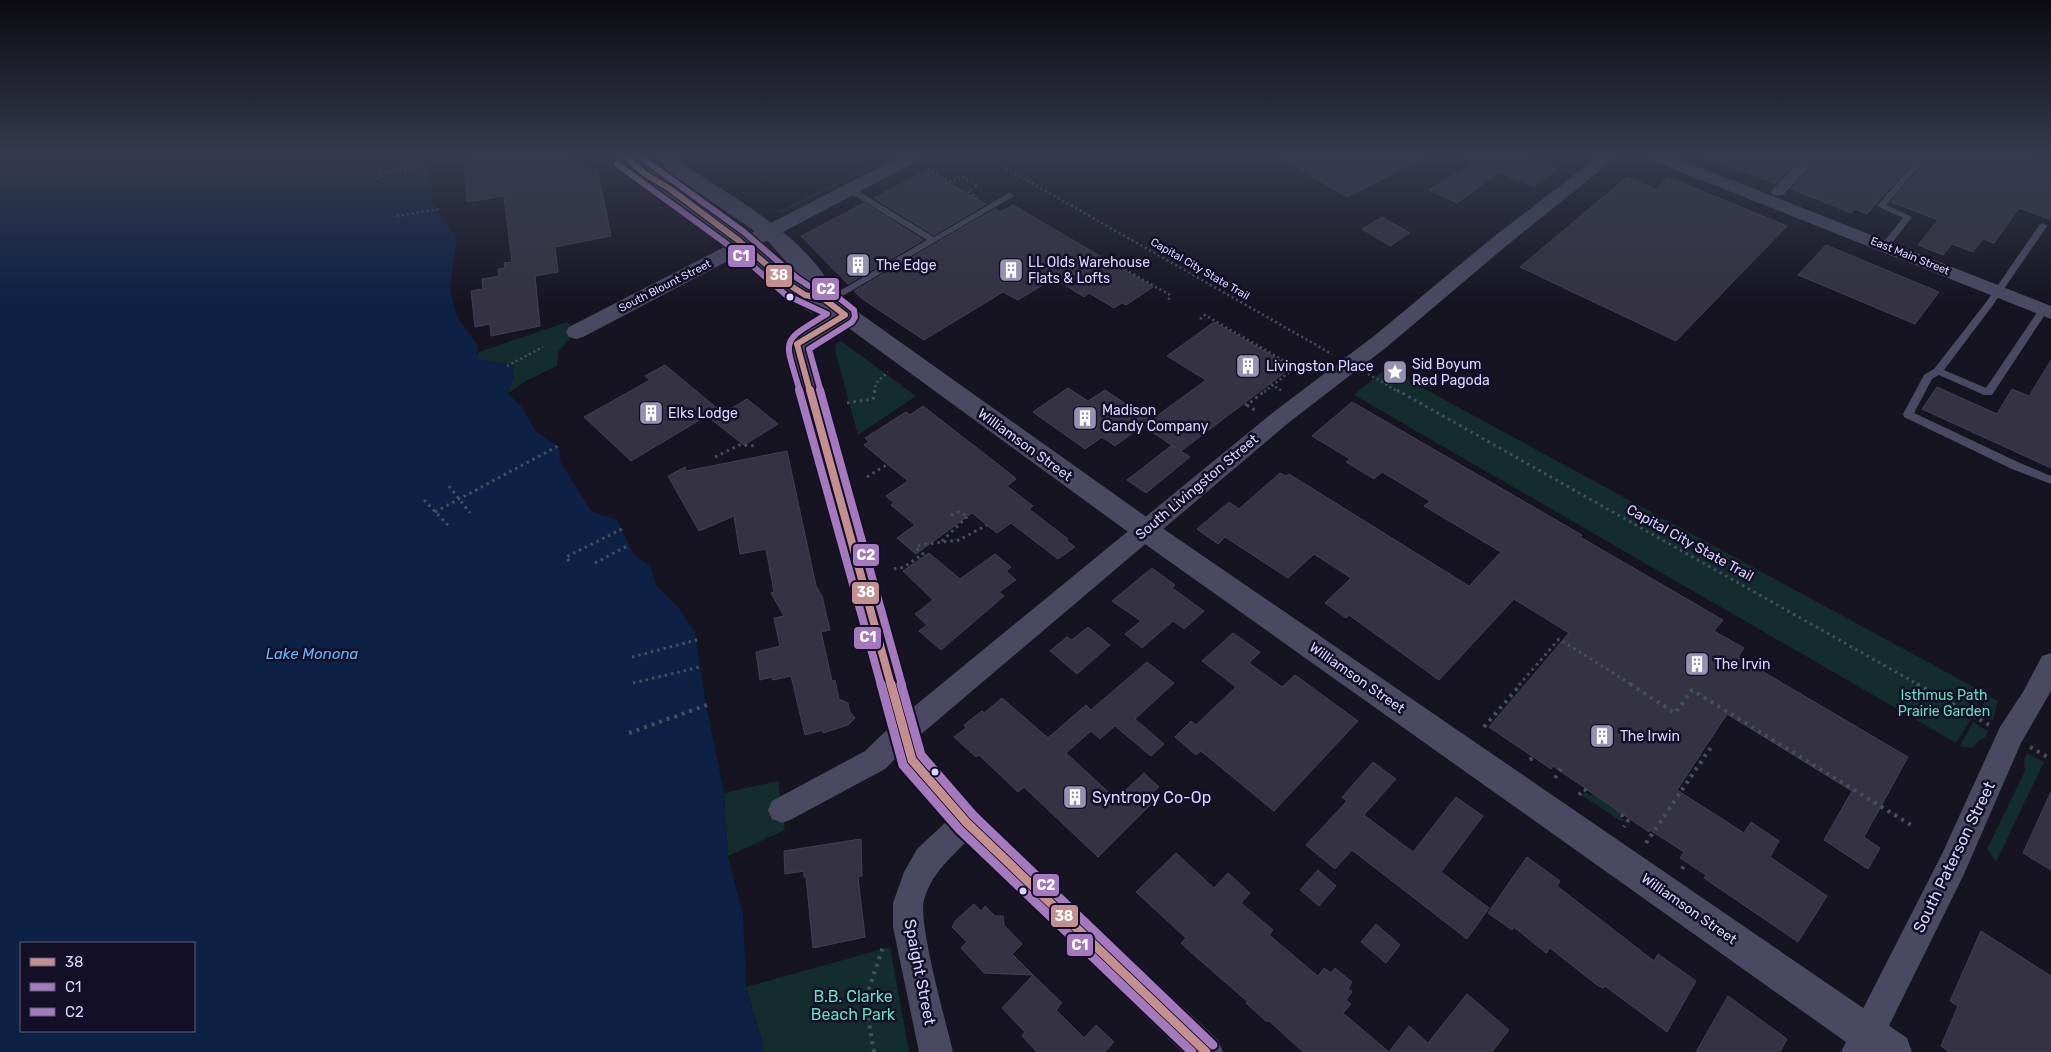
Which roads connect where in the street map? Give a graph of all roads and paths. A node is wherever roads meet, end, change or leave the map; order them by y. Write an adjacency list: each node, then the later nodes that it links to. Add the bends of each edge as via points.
1 (691, 205): 15 (street, Williamson Street)
2 (731, 205): 13 (street, Williamson Street)
3 (820, 205): 13 (street, South Blount Street)
4 (876, 205): 14 (lane)
5 (994, 205): 14 (lane)
6 (1071, 205): 25 (path, Capital City State Trail)
7 (1546, 205): 51 (street, South Livingston Street, via 1381,341 1278,419)
8 (1781, 205): 16 (street, East Main Street)
9 (1882, 205): 16 (lane, via 1908,216)
10 (439, 209): 11 (path)
11 (397, 216)
12 (2043, 226): 18 (lane)
13 (771, 232): 15 (street, South Blount Street); 20 (street, Williamson Street, via 812,275)
14 (933, 240): 20 (lane)
15 (745, 246): 20 (street, Williamson Street, via 805,295); 23 (street, South Blount Street)
16 (1885, 246): 18 (street, East Main Street)
17 (1103, 261): 19 (path, via 1107,259 1170,295)
18 (1996, 291): 21 (street, East Main Street); 28 (lane)
19 (1168, 302)
20 (832, 306): 51 (street, Williamson Street); 65 (street, via 797,344)
21 (2047, 312): 28 (lane, via 2024,338 1988,393)
22 (1200, 318): 27 (path, via 1205,315)
23 (576, 332)
24 (543, 347): 26 (path)
25 (1330, 352)
26 (507, 366)
27 (1296, 367): 30 (path); 32 (path)
28 (1938, 371): 41 (lane, via 1928,377 1908,414)
29 (888, 372): 34 (path, via 876,383 873,398)
30 (1305, 373)
31 (1375, 378): 63 (path, Capital City State Trail)
32 (1272, 385): 33 (path); 35 (path, via 1246,405)
33 (1282, 391)
34 (846, 403)
35 (1256, 411)
36 (558, 446): 43 (path)
37 (756, 446): 38 (path, via 739,445)
38 (715, 457)
39 (888, 464): 40 (path)
40 (867, 477)
41 (2051, 480)
42 (449, 486): 43 (path)
43 (459, 499): 45 (path); 46 (path)
44 (424, 500): 45 (path)
45 (435, 512): 49 (path)
46 (470, 513)
47 (949, 516): 52 (path, via 961,511 968,516)
48 (987, 524): 52 (path, via 959,540)
49 (448, 525)
50 (622, 528): 54 (path, via 566,557)
51 (1146, 530): 65 (street, South Livingston Street); 83 (street, Williamson Street)
52 (942, 541): 56 (path, via 920,544 916,548 923,554 904,568)
53 (629, 545): 55 (path)
54 (569, 561)
55 (596, 563)
56 (894, 569)
57 (696, 640): 58 (path)
58 (632, 657)
59 (2051, 664): 83 (street, South Paterson Street, via 2010,736)
60 (700, 667): 61 (path)
61 (633, 683)
62 (707, 705): 66 (path)
63 (1994, 727)
64 (1484, 728): 77 (path, via 1559,639 1675,713 1692,690)
65 (904, 732): 74 (street, South Livingston Street, via 875,760); 76 (street, via 912,760)
66 (628, 733)
67 (1711, 747): 79 (path)
68 (2029, 747): 69 (path)
69 (2051, 759)
70 (1562, 767): 71 (path)
71 (1555, 778)
72 (1590, 791): 73 (path, via 1588,793 1584,789)
73 (1579, 795)
74 (782, 810)
75 (1623, 814): 78 (path, via 1628,820)
76 (966, 822): 84 (street, Spaight Street, via 928,859 908,903 909,927); 86 (street)
77 (1911, 825)
78 (1624, 827)
79 (1646, 843)
80 (1686, 862): 81 (path)
81 (1682, 868)
82 (884, 944): 85 (path, via 865,1000)
83 (1873, 1046)
84 (936, 1050)
85 (874, 1052)
86 (1206, 1052)

